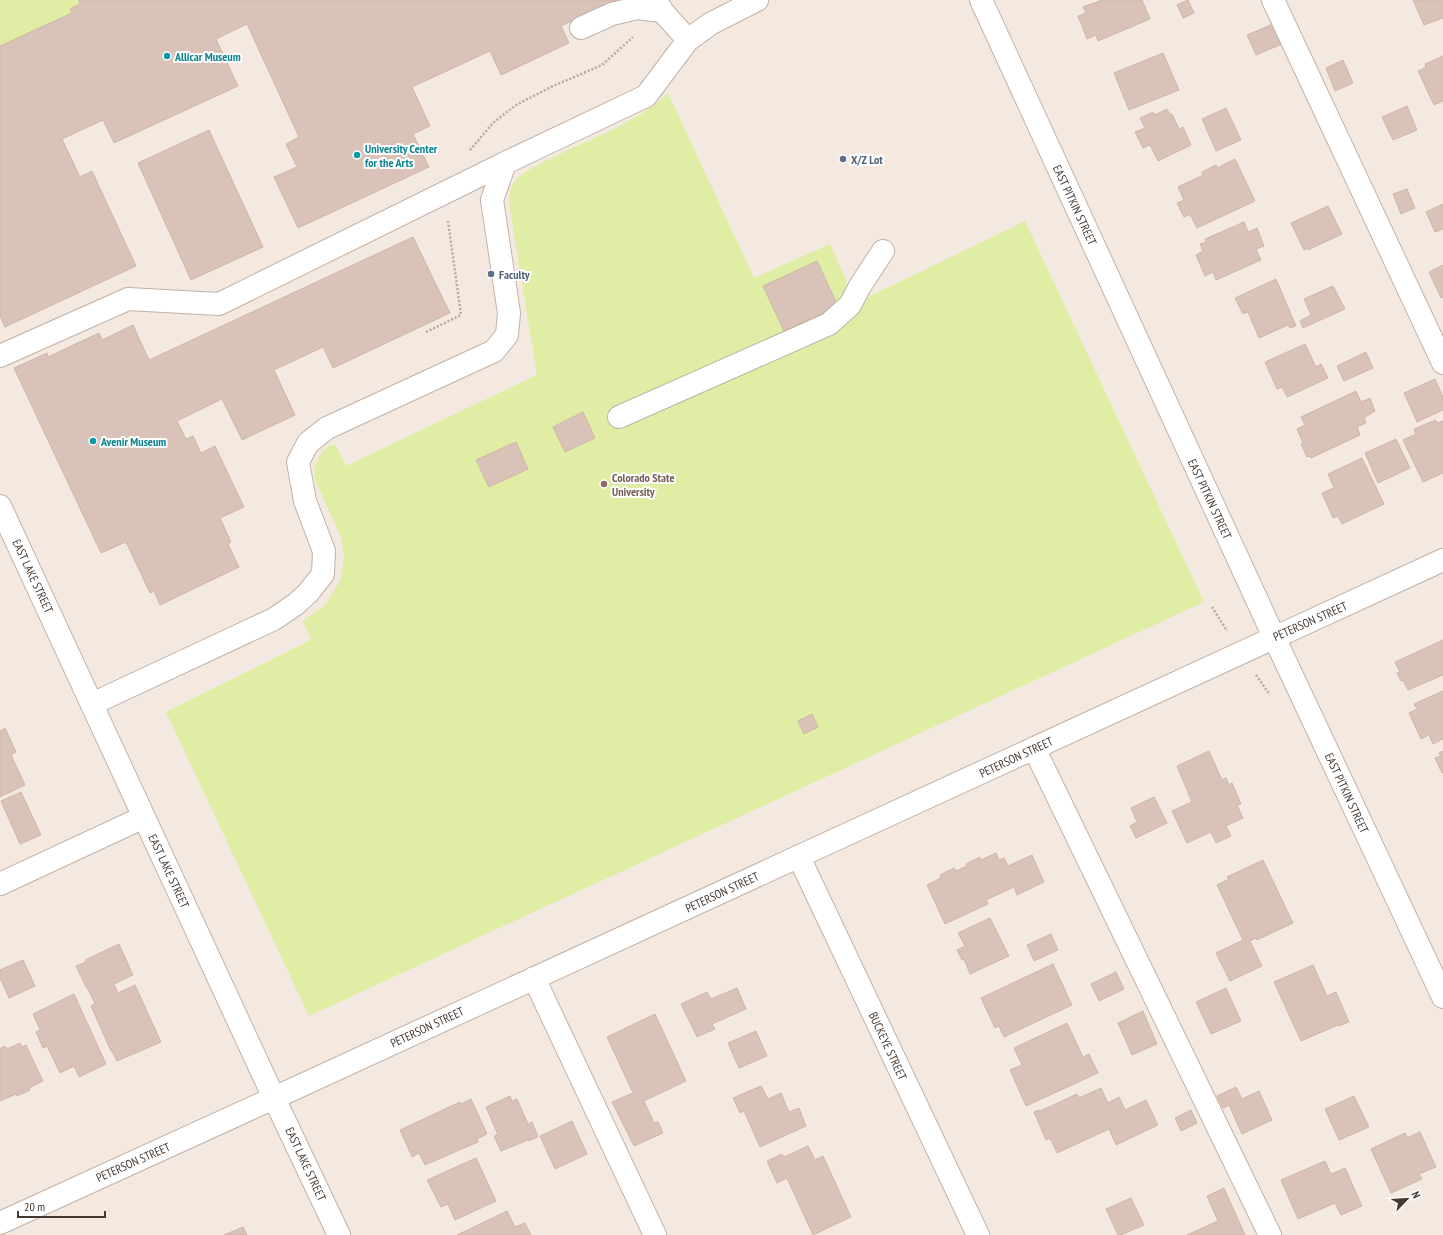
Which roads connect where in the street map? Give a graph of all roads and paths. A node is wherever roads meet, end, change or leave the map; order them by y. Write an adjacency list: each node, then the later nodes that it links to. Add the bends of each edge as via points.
1 (757, 0): 6 (street, via 710,24)
2 (981, 0): 15 (street, EAST PITKIN STREET)
3 (1273, 0): 10 (street)
4 (659, 5): 5 (street, via 612,14); 6 (street)
5 (581, 28)
6 (688, 40): 7 (street, via 646,96)
7 (505, 163): 9 (street, via 219,304 128,298); 16 (street, via 492,200 509,313 507,335 494,351 327,428 308,443 298,462 305,501 324,551 323,574 300,601 274,619)
8 (883, 252): 11 (street, via 850,305 829,324)
9 (0, 356)
10 (1443, 364)
11 (619, 417)
12 (0, 506): 13 (street, EAST LAKE STREET)
13 (8, 543): 16 (street, EAST LAKE STREET)
14 (1443, 560): 15 (street, PETERSON STREET)
15 (1274, 637): 17 (street, PETERSON STREET); 22 (street, EAST PITKIN STREET)
16 (92, 704): 18 (street, EAST LAKE STREET)
17 (1034, 748): 19 (street, PETERSON STREET); 28 (street)
18 (144, 817): 20 (street); 23 (street, EAST LAKE STREET)
19 (798, 856): 21 (street, PETERSON STREET); 27 (street, BUCKEYE STREET)
20 (0, 884)
21 (534, 978): 23 (street, PETERSON STREET); 26 (street)
22 (1443, 997)
23 (274, 1098): 24 (street, PETERSON STREET); 25 (street, EAST LAKE STREET)
24 (0, 1223)
25 (339, 1235)
26 (655, 1235)
27 (978, 1235)
28 (1270, 1235)

